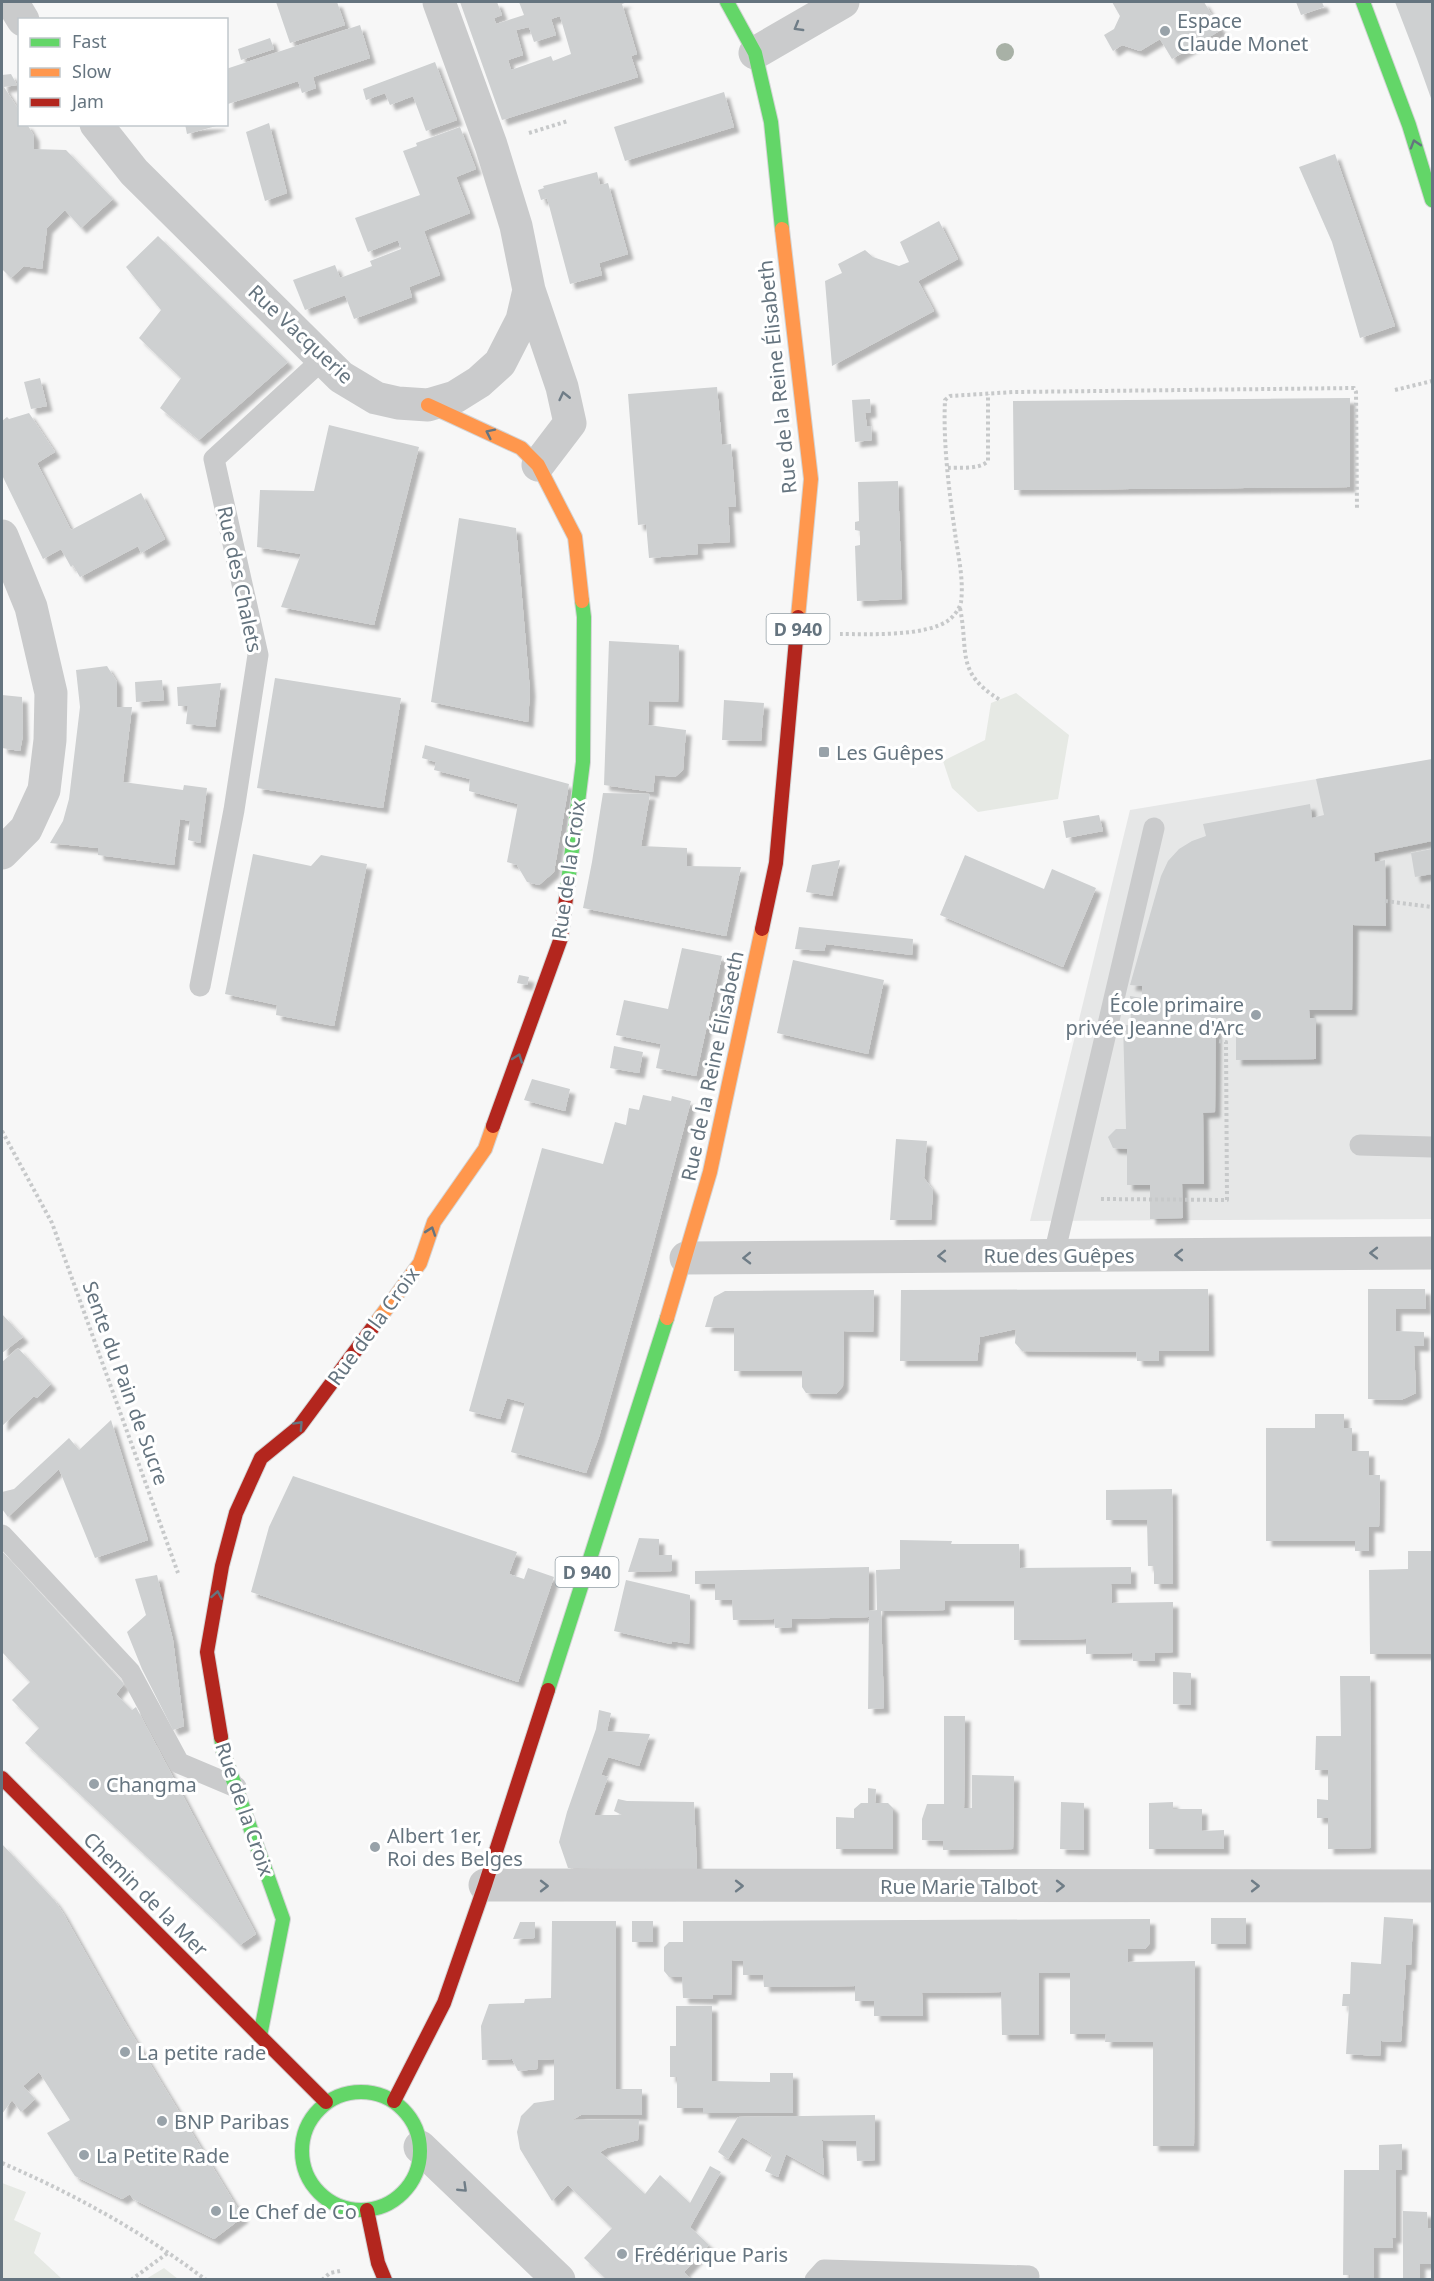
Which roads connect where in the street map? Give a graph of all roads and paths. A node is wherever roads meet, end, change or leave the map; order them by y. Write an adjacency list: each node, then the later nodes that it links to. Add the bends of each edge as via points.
1 (12, 2): 6 (street)
2 (440, 2): 10 (street, Rue Vacquerie, via 491,145 516,226)
3 (727, 2): 7 (main road, Rue de la Reine Élisabeth / D 940)
4 (843, 2): 7 (street, one-way to 7)
5 (1363, 2): 9 (main road, one-way to 5, via 1410,125)
6 (22, 18)
7 (755, 53): 35 (main road, Rue de la Reine Élisabeth / D 940, via 771,122 811,479 776,863 710,1172)
8 (98, 126): 11 (street, Rue Vacquerie, via 134,172)
9 (1432, 200)
10 (529, 290): 15 (street, Rue Vacquerie, via 522,321 500,363 455,397); 16 (street, one-way to 10, via 570,423)
11 (323, 359): 15 (street, Rue Vacquerie, via 340,377 376,398); 27 (lane, Rue des Chalets, via 214,459 258,655 234,810)
12 (1432, 381): 13 (path)
13 (1395, 390)
14 (988, 394): 17 (path, via 988,461 984,465); 17 (path, via 950,396 945,400); 18 (path, via 1354,388)
15 (428, 405): 16 (main road, Rue de la Croix, one-way to 15, via 521,448)
16 (538, 465): 39 (main road, Rue de la Croix, one-way to 16, via 223,1752 207,1652 236,1513 261,1458 299,1427 420,1263 434,1222 485,1149 561,938 583,762 584,617 575,537)
17 (948, 468): 20 (path)
18 (1357, 509)
19 (2, 536): 24 (street, via 31,607 51,693 44,790 26,829)
20 (960, 608): 21 (path, via 948,621 928,628 904,633); 22 (path, via 969,672 977,684)
21 (840, 634)
22 (1000, 700)
23 (1154, 828): 32 (lane)
24 (2, 853)
25 (1385, 901): 26 (path)
26 (1432, 907)
27 (200, 986)
28 (1216, 1041): 32 (path, via 1226,1042 1227,1200)
29 (2, 1131): 37 (path, Sente du Pain de Sucre, via 52,1223)
30 (1360, 1144): 31 (lane)
31 (1432, 1147)
32 (1068, 1199): 34 (lane)
33 (1432, 1253): 34 (street, Rue des Guêpes, one-way to 34)
34 (1054, 1255): 35 (street, Rue des Guêpes, one-way to 35)
35 (686, 1258): 40 (main road, Rue de la Reine Élisabeth / D 940)
36 (2, 1535): 39 (lane, via 130,1672 179,1763)
37 (179, 1577)
38 (2, 1780): 42 (main road, Chemin de la Mer)
39 (236, 1787): 42 (main road, Rue de la Croix, via 283,1919)
40 (485, 1885): 41 (street, Rue Marie Talbot, one-way to 41); 43 (main road, Rue de la Reine Élisabeth / D 940, via 444,2003)
41 (1432, 1886)
42 (260, 2036): 44 (main road, Chemin de la Mer)
43 (394, 2101): 44 (main road, via 359,2092 342,2094); 45 (main road, via 408,2114)
44 (326, 2102): 47 (main road, via 305,2130 301,2147 309,2180 333,2203)
45 (420, 2147): 47 (main road, via 414,2177 406,2189 395,2199); 53 (street, one-way to 53)
46 (2, 2163): 48 (path, via 66,2193)
47 (367, 2210): 52 (main road)
48 (169, 2252): 50 (path); 51 (path)
49 (1029, 2276): 54 (lane, via 824,2270)
50 (132, 2280)
51 (206, 2280)
52 (385, 2280)
53 (559, 2280)
54 (815, 2280)

